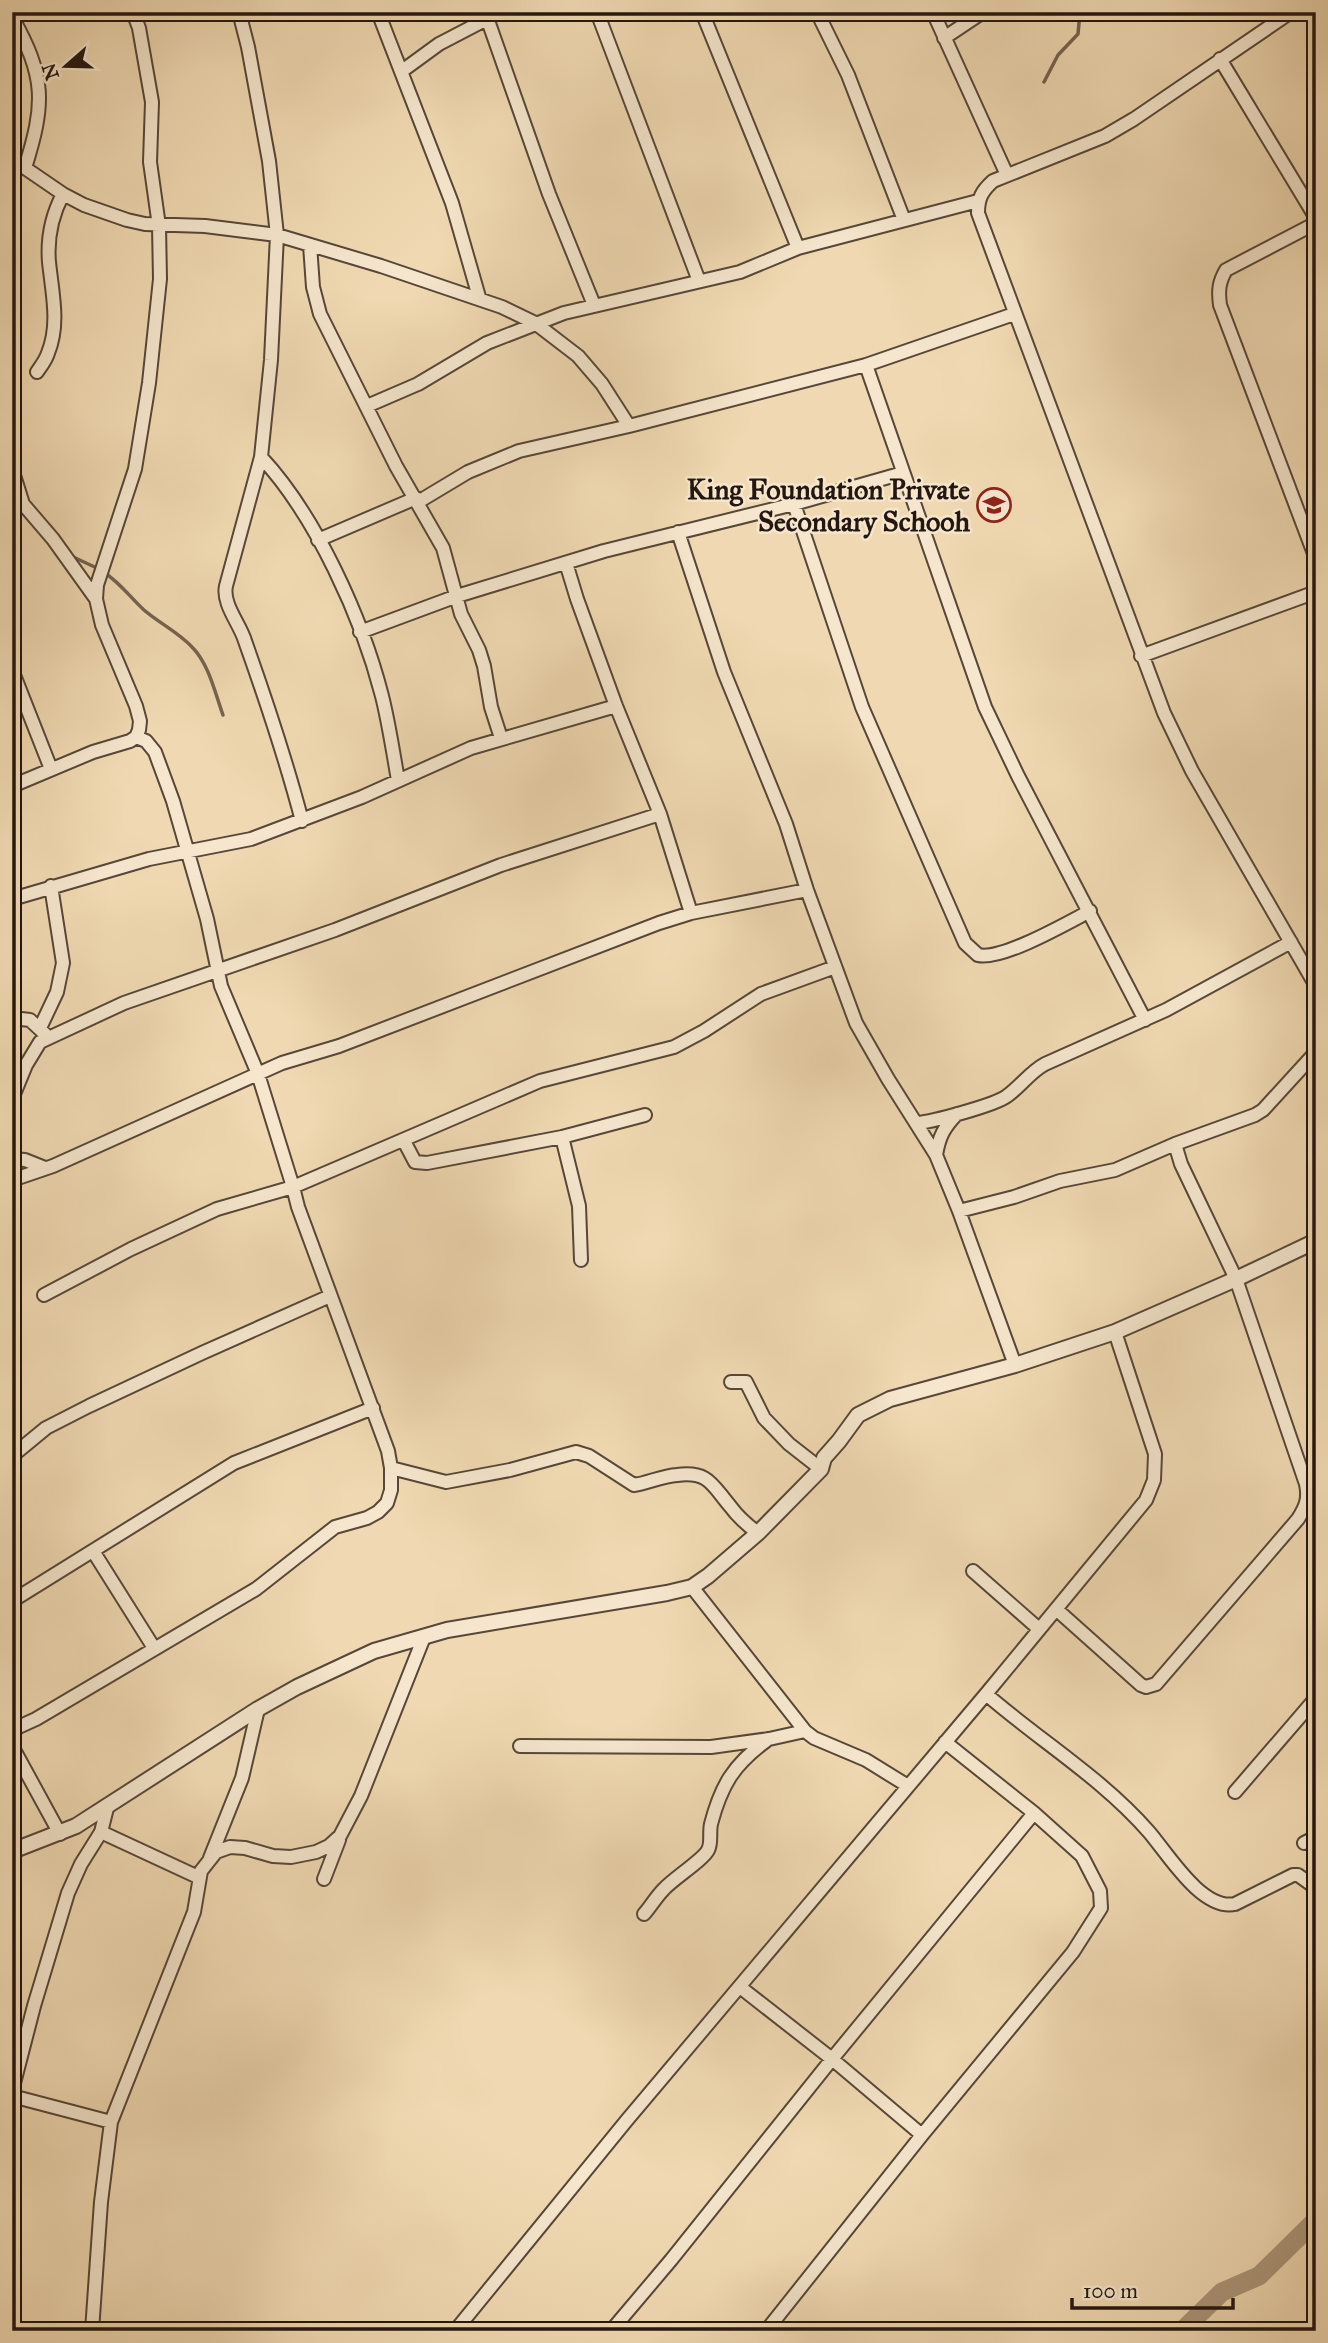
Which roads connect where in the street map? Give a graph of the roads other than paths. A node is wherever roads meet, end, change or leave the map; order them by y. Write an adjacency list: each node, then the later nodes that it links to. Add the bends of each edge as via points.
1 (133, 12): 22 (street, via 151,91 150,162)
2 (239, 12): 23 (street, via 269,160)
3 (378, 12): 14 (street)
4 (597, 12): 26 (street)
5 (702, 12): 25 (street)
6 (817, 12): 20 (street, via 848,75)
7 (933, 12): 12 (street)
8 (983, 12): 12 (street)
9 (1290, 12): 13 (street)
10 (486, 16): 14 (street); 28 (street)
11 (12, 18): 16 (street, via 33,60 40,98 39,120)
12 (944, 38): 17 (street)
13 (1220, 59): 17 (street, via 1105,136); 21 (street)
14 (402, 71): 27 (street, via 452,203)
15 (12, 157): 16 (street)
16 (25, 168): 18 (street)
17 (1007, 175): 19 (street, via 993,181)
18 (63, 194): 22 (street, via 104,213); 32 (street, via 50,231 54,330)
19 (978, 201): 20 (street); 29 (street, via 981,226)
20 (904, 220): 25 (street)
21 (1316, 220): 42 (street, via 1226,270 1218,292)
22 (159, 226): 23 (street); 46 (street, via 160,279 144,419 135,469)
23 (277, 235): 24 (street); 35 (street)
24 (310, 245): 27 (street); 33 (street, via 320,314)
25 (798, 248): 26 (street, via 740,272)
26 (699, 281): 28 (street)
27 (479, 298): 30 (street)
28 (594, 305): 30 (street)
29 (1014, 314): 31 (street); 48 (street)
30 (535, 323): 33 (street); 34 (street, via 578,356)
31 (866, 365): 34 (street); 37 (street)
32 (37, 372)
33 (367, 406): 38 (street)
34 (629, 426): 38 (street, via 519,450)
35 (261, 457): 41 (street, via 281,479); 57 (street, via 225,598 247,646)
36 (12, 469): 46 (street, via 23,504)
37 (903, 473): 39 (street); 62 (street, via 985,707)
38 (417, 500): 41 (street); 45 (street, via 443,548)
39 (794, 504): 40 (street); 62 (street, via 862,707 965,943 978,955 992,956)
40 (678, 533): 43 (street); 60 (street, via 737,708 772,787)
41 (318, 540): 47 (street)
42 (1316, 559)
43 (566, 563): 45 (street); 50 (street)
44 (1316, 592): 48 (street)
45 (457, 596): 47 (street); 52 (street, via 484,666)
46 (96, 599): 51 (street, via 136,706 140,721)
47 (360, 632): 54 (street, via 382,697)
48 (1141, 656): 64 (street, via 1192,771)
49 (12, 670): 53 (street)
50 (616, 706): 52 (street); 56 (street)
51 (136, 737): 53 (street); 58 (street, via 155,752)
52 (501, 738): 54 (street)
53 (51, 769): 55 (street)
54 (398, 780): 57 (street)
55 (12, 786)
56 (660, 814): 63 (street); 66 (street, via 451,882 335,930)
57 (302, 821): 58 (street, via 251,839)
58 (187, 852): 59 (street); 66 (street)
59 (51, 886): 61 (street); 70 (street, via 63,963)
60 (807, 890): 63 (street); 65 (street)
61 (12, 899)
62 (1090, 911): 69 (street)
63 (691, 913): 72 (street)
64 (1291, 942): 67 (street); 69 (street)
65 (835, 967): 76 (street, via 865,1040); 78 (street, via 761,994 674,1047 540,1081)
66 (216, 969): 70 (street); 72 (street)
67 (1316, 986)
68 (12, 1018): 70 (street, via 30,1020)
69 (1145, 1020): 74 (street, via 1045,1064 1003,1099)
70 (44, 1032): 73 (street)
71 (1316, 1052): 79 (street, via 1263,1110)
72 (258, 1074): 82 (street); 84 (street)
73 (12, 1099)
74 (960, 1112): 76 (street); 80 (street, via 946,1125)
75 (645, 1115): 77 (street)
76 (916, 1123): 80 (street)
77 (562, 1137): 78 (street, via 427,1163 415,1161); 87 (street, via 579,1206)
78 (404, 1141): 84 (street)
79 (1175, 1144): 85 (street, via 1107,1172); 88 (street)
80 (936, 1155): 85 (street)
81 (12, 1158): 82 (street)
82 (45, 1168): 83 (street)
83 (12, 1180)
84 (293, 1186): 89 (street, via 217,1209); 90 (street)
85 (959, 1211): 92 (street)
86 (1316, 1241): 88 (street)
87 (581, 1260)
88 (1236, 1279): 91 (street); 103 (street, via 1306,1484 1307,1506 1156,1684 1141,1685)
89 (44, 1295)
90 (330, 1296): 94 (street); 95 (street, via 89,1406 46,1428)
91 (1115, 1332): 92 (street); 103 (street, via 1152,1440 1154,1480 1138,1511)
92 (1015, 1365): 97 (street, via 868,1409 849,1426)
93 (731, 1382): 97 (street, via 746,1382 764,1418)
94 (373, 1408): 96 (street); 99 (street, via 234,1463)
95 (12, 1456)
96 (391, 1468): 98 (street, via 446,1482 576,1452 589,1455 634,1485 697,1475 714,1484 743,1522); 106 (street, via 391,1490 379,1513 335,1527 256,1589)
97 (821, 1469): 98 (street)
98 (758, 1533): 101 (street)
99 (93, 1551): 102 (street); 106 (street)
100 (973, 1571): 104 (street)
101 (692, 1587): 105 (street); 111 (street)
102 (12, 1601)
103 (1056, 1609): 104 (street)
104 (1039, 1629): 107 (street)
105 (424, 1637): 109 (street, via 374,1651); 122 (street, via 365,1786)
106 (155, 1648): 110 (street)
107 (986, 1694): 113 (street); 127 (street, via 1110,1791 1207,1897 1235,1904 1293,1875)
108 (1316, 1698): 117 (street)
109 (258, 1709): 118 (street); 124 (street, via 242,1778)
110 (12, 1730)
111 (805, 1731): 112 (street); 116 (street)
112 (769, 1739): 115 (street, via 710,1747); 128 (street, via 733,1771 718,1796 706,1854 662,1890)
113 (945, 1742): 116 (street); 119 (street)
114 (12, 1746): 121 (street)
115 (520, 1746)
116 (908, 1786): 129 (street)
117 (1235, 1792)
118 (107, 1808): 120 (street); 121 (street)
119 (1034, 1813): 130 (street); 134 (street, via 1090,1867 1101,1908 1073,1952)
120 (101, 1832): 125 (street); 131 (street, via 68,1893)
121 (60, 1834): 123 (street)
122 (340, 1836): 124 (street, via 329,1846 305,1855 272,1856 237,1846); 126 (street)
123 (12, 1851)
124 (210, 1858): 125 (street)
125 (198, 1877): 133 (street, via 194,1912)
126 (324, 1879)
127 (1316, 1888)
128 (644, 1914)
129 (740, 1987): 130 (street); 136 (street)
130 (832, 2059): 134 (street); 137 (street)
131 (12, 2091)
132 (12, 2096): 133 (street)
133 (111, 2122): 135 (street)
134 (922, 2135): 138 (street)
135 (92, 2331)
136 (455, 2331)
137 (611, 2331)
138 (766, 2331)

